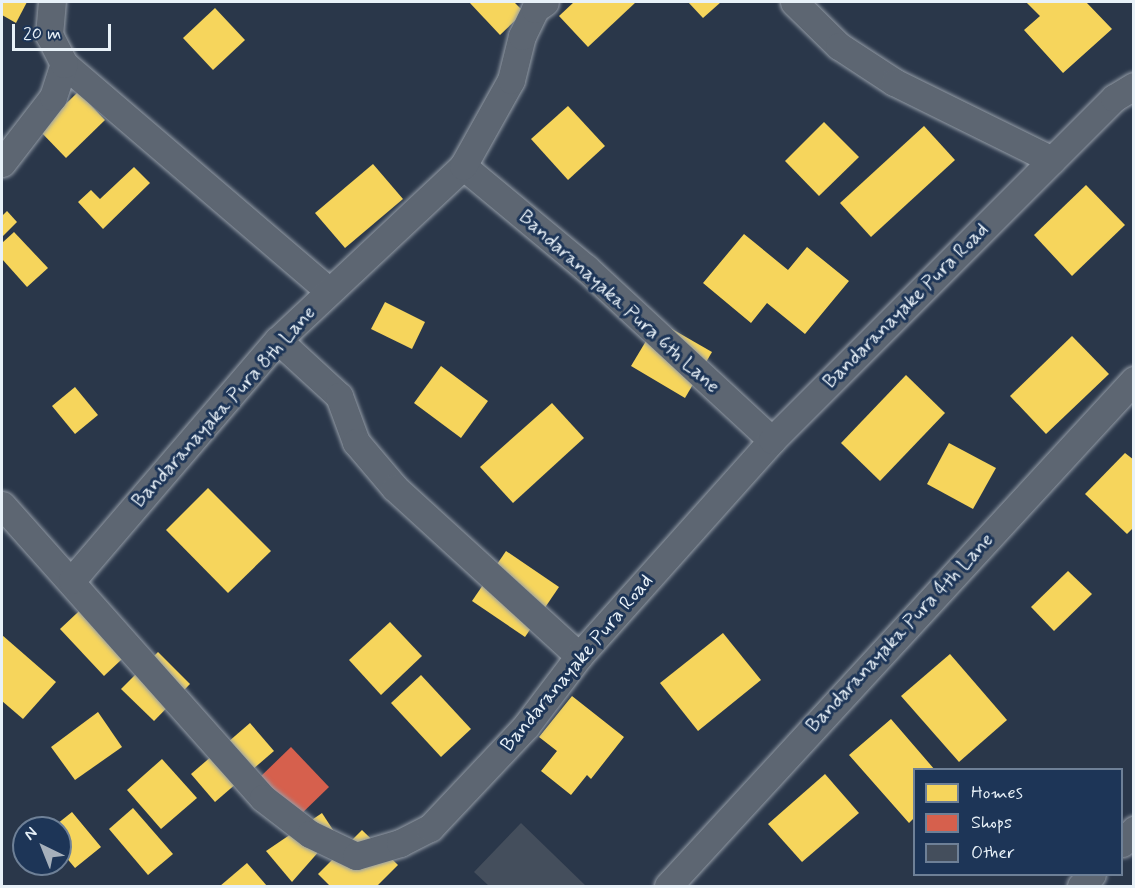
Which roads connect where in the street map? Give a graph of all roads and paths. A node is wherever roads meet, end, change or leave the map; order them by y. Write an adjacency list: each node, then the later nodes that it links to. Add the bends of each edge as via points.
1 (52, 2): 4 (street, via 49,35)
2 (545, 2): 9 (street, Bandaranayaka Pura 8th Lane, via 535,9 526,27 516,51 511,81)
3 (794, 2): 7 (street, via 839,46 894,82)
4 (64, 64): 8 (street, via 53,97); 10 (street)
5 (1134, 68): 6 (street, Bandaranayake Pura Road)
6 (1124, 92): 7 (street, Bandaranayake Pura Road)
7 (1052, 160): 13 (street, Bandaranayake Pura Road)
8 (2, 164)
9 (463, 166): 10 (street, Bandaranayaka Pura 8th Lane); 13 (street, Bandaranayaka Pura 6th Lane, via 586,268)
10 (329, 291): 11 (street, Bandaranayaka Pura 8th Lane)
11 (278, 340): 15 (street, Bandaranayaka Pura 8th Lane); 16 (street, via 339,396 356,442 395,488)
12 (1134, 380): 19 (street, Bandaranayaka Pura 4th Lane)
13 (772, 440): 16 (street, Bandaranayake Pura Road)
14 (2, 505): 15 (street, Bandaranayake Pura Road)
15 (72, 580): 16 (street, Bandaranayake Pura Road, via 263,798 310,834 356,856 400,843 430,828 526,726)
16 (579, 656)
17 (1134, 830): 18 (street)
18 (1123, 842)
19 (668, 886)

